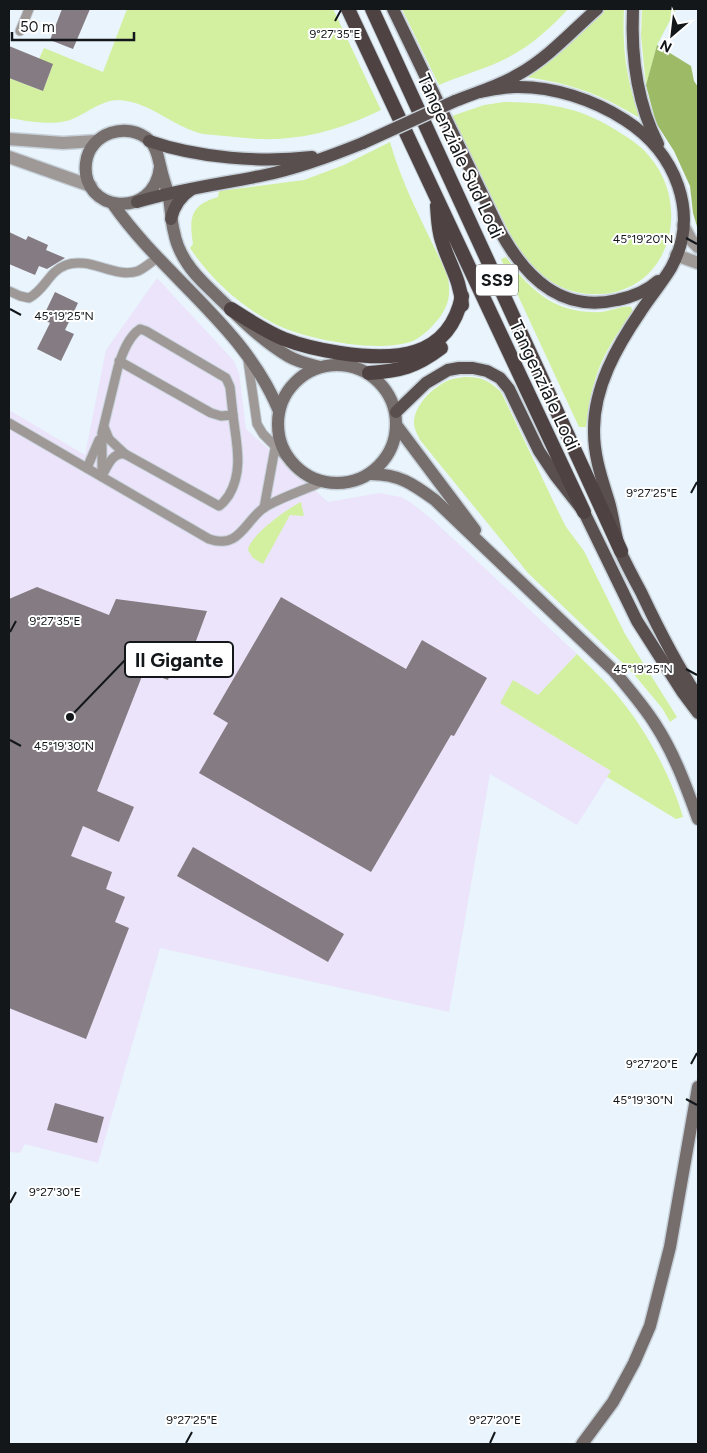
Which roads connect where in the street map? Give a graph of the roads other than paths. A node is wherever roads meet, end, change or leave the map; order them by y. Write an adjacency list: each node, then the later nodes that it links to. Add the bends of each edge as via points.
1 (29, 9): 7 (lane)
2 (348, 9): 19 (highway, Tangenziale Lodi / SS9)
3 (372, 9): 52 (highway, Tangenziale Sud Lodi / SS9)
4 (393, 9): 28 (main road, via 500,232 533,277 566,298 606,303 648,289)
5 (597, 9): 8 (main road, via 534,64)
6 (633, 9): 14 (main road, via 633,40 640,93 650,126)
7 (20, 31)
8 (480, 92): 12 (main road, bridge); 14 (main road, via 516,86 538,88 594,103 642,132)
9 (9, 139): 10 (street, via 63,143)
10 (96, 141): 11 (main road, via 106,134 128,130); 16 (main road, via 86,163 86,175)
11 (149, 141): 12 (main road, via 183,151 236,158 303,158); 15 (main road, via 156,150)
12 (342, 152): 17 (main road, via 266,175)
13 (9, 157): 16 (street)
14 (665, 157): 23 (main road, via 681,196)
15 (160, 167): 18 (main road); 20 (main road, via 155,186)
16 (91, 186): 21 (main road, via 104,200)
17 (196, 187): 18 (main road); 22 (main road, via 182,196)
18 (168, 193): 20 (main road); 22 (main road)
19 (437, 198): 30 (highway, via 438,227); 51 (highway, Tangenziale Lodi / SS9)
20 (137, 202): 21 (main road)
21 (113, 204): 26 (main road)
22 (172, 219): 31 (main road, via 178,245 187,264)
23 (682, 225): 24 (street); 25 (main road)
24 (698, 247)
25 (676, 255): 27 (street); 28 (main road)
26 (157, 258): 29 (lane, via 140,270 130,272 73,263 53,273 30,298); 32 (main road)
27 (698, 263)
28 (670, 269): 52 (main road, via 612,358 595,413 597,463)
29 (9, 291)
30 (462, 296): 31 (highway, via 454,320 433,344 421,351 382,357 316,349 286,340); 35 (highway, via 460,320 442,347 424,361 406,368)
31 (231, 309): 34 (main road, via 275,348 302,363)
32 (245, 352): 36 (main road, via 271,390); 43 (lane, via 250,365 255,419 259,429)
33 (119, 361): 38 (lane, via 216,415); 38 (lane, via 133,335 140,329 146,331 226,378); 41 (lane)
34 (320, 367): 35 (main road, via 345,365); 36 (main road, via 293,384)
35 (369, 373): 37 (main road, via 391,397)
36 (279, 411): 42 (main road)
37 (396, 412): 40 (main road); 51 (main road, via 426,383 448,370 473,368 487,371 510,389 539,451)
38 (234, 415): 44 (lane, via 238,468 232,489 221,505)
39 (9, 423): 46 (lane)
40 (397, 426): 47 (main road, via 394,444 385,461); 53 (main road)
41 (103, 429): 44 (lane, via 109,440); 46 (lane); 48 (lane)
42 (278, 432): 43 (lane); 45 (main road, via 283,449)
43 (276, 446): 45 (lane); 50 (lane)
44 (125, 454): 48 (lane, via 112,459)
45 (293, 464): 49 (main road)
46 (87, 468): 48 (lane)
47 (371, 474): 49 (main road, via 343,484); 53 (main road, via 396,476 420,489)
48 (102, 476): 50 (lane, via 216,542 235,538)
49 (322, 482): 50 (lane)
50 (264, 508)
51 (584, 512): 55 (main road, Tangenziale Lodi / SS9, via 637,621)
52 (621, 551): 54 (main road, Tangenziale Sud Lodi / SS9, via 656,625)
53 (496, 558): 56 (main road, via 614,671 636,698 673,757)
54 (698, 697)
55 (698, 713)
56 (698, 819)
57 (698, 1087): 58 (main road, via 670,1246 650,1326 613,1402)
58 (582, 1444)

